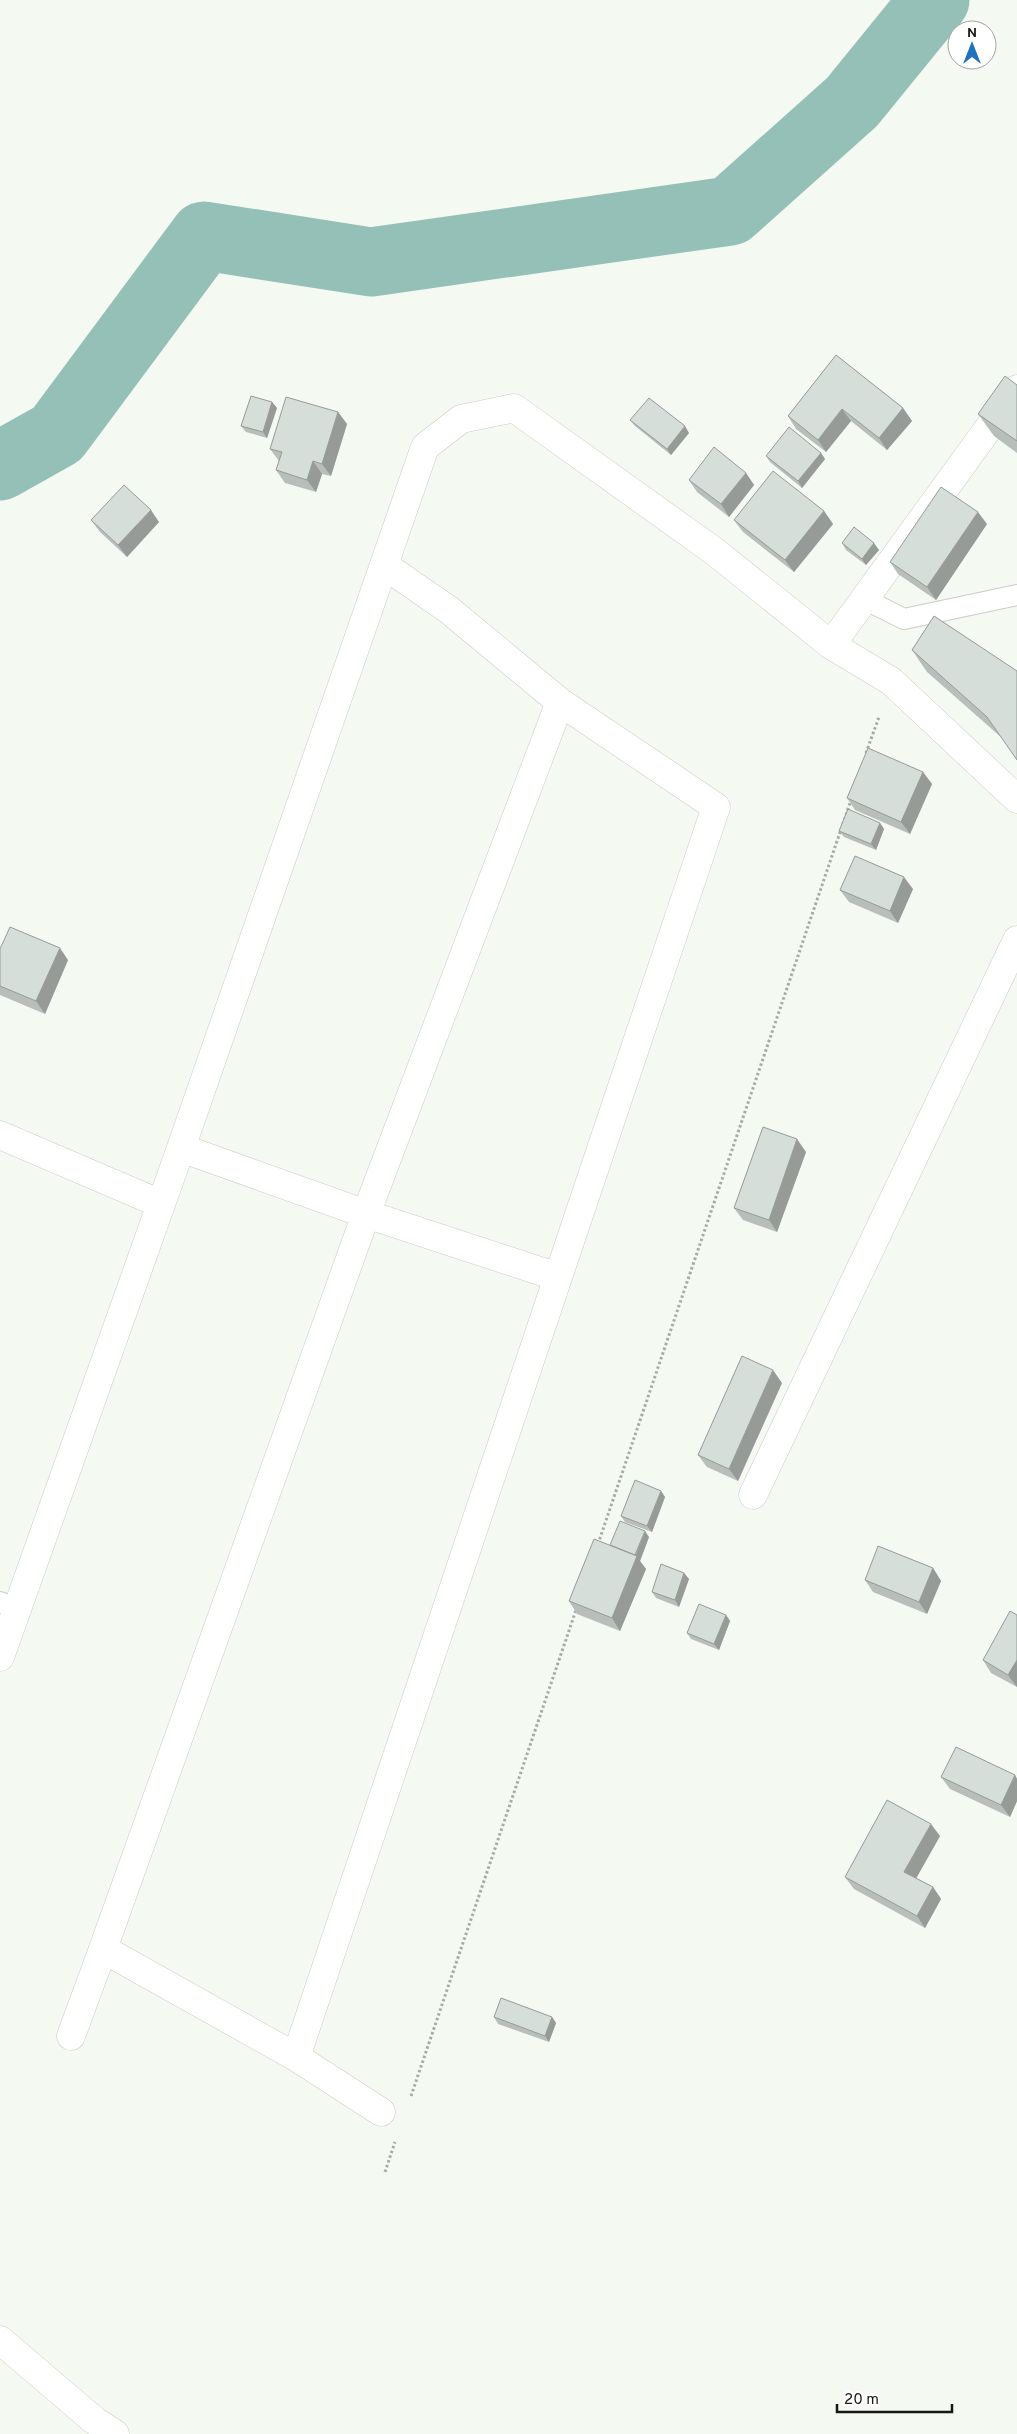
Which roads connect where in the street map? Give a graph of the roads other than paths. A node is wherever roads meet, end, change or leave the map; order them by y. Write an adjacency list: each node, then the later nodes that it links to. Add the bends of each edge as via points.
1 (1017, 389): 4 (street)
2 (384, 566): 5 (street, via 425,447 461,419 514,408 714,551); 6 (street, via 449,610); 10 (street)
3 (1017, 594): 4 (lane, via 904,619)
4 (864, 599): 5 (street)
5 (831, 645): 7 (street, via 891,681)
6 (560, 702): 12 (street); 13 (street, via 716,807)
7 (1017, 798)
8 (1017, 940): 14 (street)
9 (0, 1135): 11 (street)
10 (181, 1148): 11 (street); 12 (street)
11 (161, 1204): 15 (street)
12 (366, 1214): 13 (street); 17 (street)
13 (558, 1277): 19 (street)
14 (753, 1495)
15 (9, 1605): 16 (street)
16 (0, 1657)
17 (103, 1948): 18 (street); 19 (street)
18 (71, 2036)
19 (296, 2057): 20 (street)
20 (381, 2112)
21 (0, 2340): 22 (street, via 95,2421)
22 (115, 2434)

